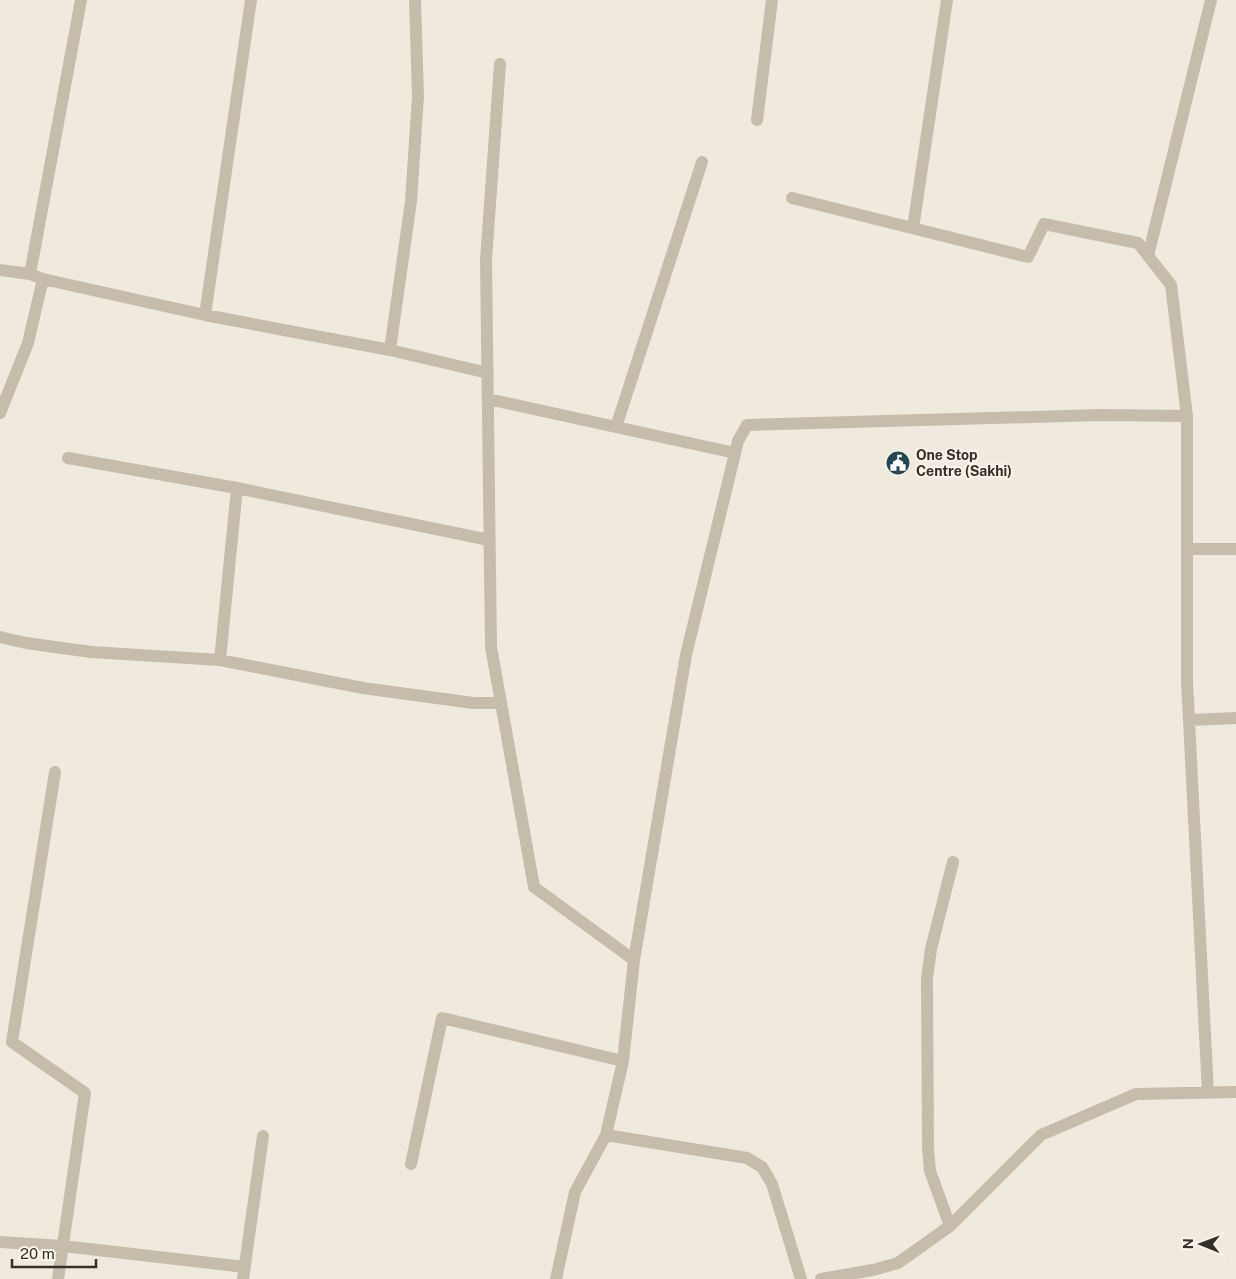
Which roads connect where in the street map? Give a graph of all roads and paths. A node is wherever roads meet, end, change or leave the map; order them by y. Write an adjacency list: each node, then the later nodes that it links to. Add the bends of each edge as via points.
1 (81, 0): 14 (street)
2 (251, 0): 16 (street)
3 (415, 0): 17 (street, via 418,96 411,201)
4 (772, 0): 8 (street)
5 (947, 0): 11 (street)
6 (1211, 0): 12 (street)
7 (500, 64): 18 (street, via 486,260)
8 (757, 120)
9 (702, 162): 22 (street)
10 (792, 198): 11 (street)
11 (913, 228): 12 (street, via 1028,256 1044,224 1138,243)
12 (1148, 256): 21 (street, via 1171,285)
13 (0, 270): 14 (street)
14 (30, 274): 15 (street)
15 (43, 279): 16 (street); 20 (street, via 28,343)
16 (205, 315): 17 (street)
17 (390, 350): 18 (street)
18 (488, 374): 19 (street)
19 (488, 399): 22 (street); 26 (street)
20 (0, 413)
21 (1187, 416): 23 (street, via 1100,415 747,425); 27 (street)
22 (616, 427): 23 (street)
23 (735, 453): 36 (street, via 686,655)
24 (68, 458): 25 (street)
25 (237, 488): 26 (street); 30 (street)
26 (489, 540): 31 (street, via 491,647)
27 (1187, 549): 28 (street); 33 (street)
28 (1236, 549)
29 (0, 637): 30 (street, via 91,652)
30 (220, 660): 31 (street, via 372,689 473,703)
31 (501, 702): 36 (street, via 534,887)
32 (1236, 718): 33 (street)
33 (1190, 720): 39 (street)
34 (55, 772): 45 (street, via 12,1042 85,1093)
35 (953, 862): 43 (street, via 927,978 930,1171)
36 (634, 960): 37 (street)
37 (623, 1061): 40 (street); 42 (street, via 442,1018)
38 (1236, 1092): 39 (street)
39 (1208, 1093): 43 (street, via 1136,1094 1041,1135)
40 (606, 1135): 48 (street, via 575,1192); 49 (street, via 747,1158 762,1167 772,1184)
41 (263, 1136): 46 (street)
42 (411, 1164)
43 (950, 1226): 50 (street, via 898,1262)
44 (0, 1242): 45 (street)
45 (62, 1246): 46 (street); 47 (street)
46 (244, 1273)
47 (58, 1279)
48 (556, 1279)
49 (800, 1279)
50 (821, 1279)

